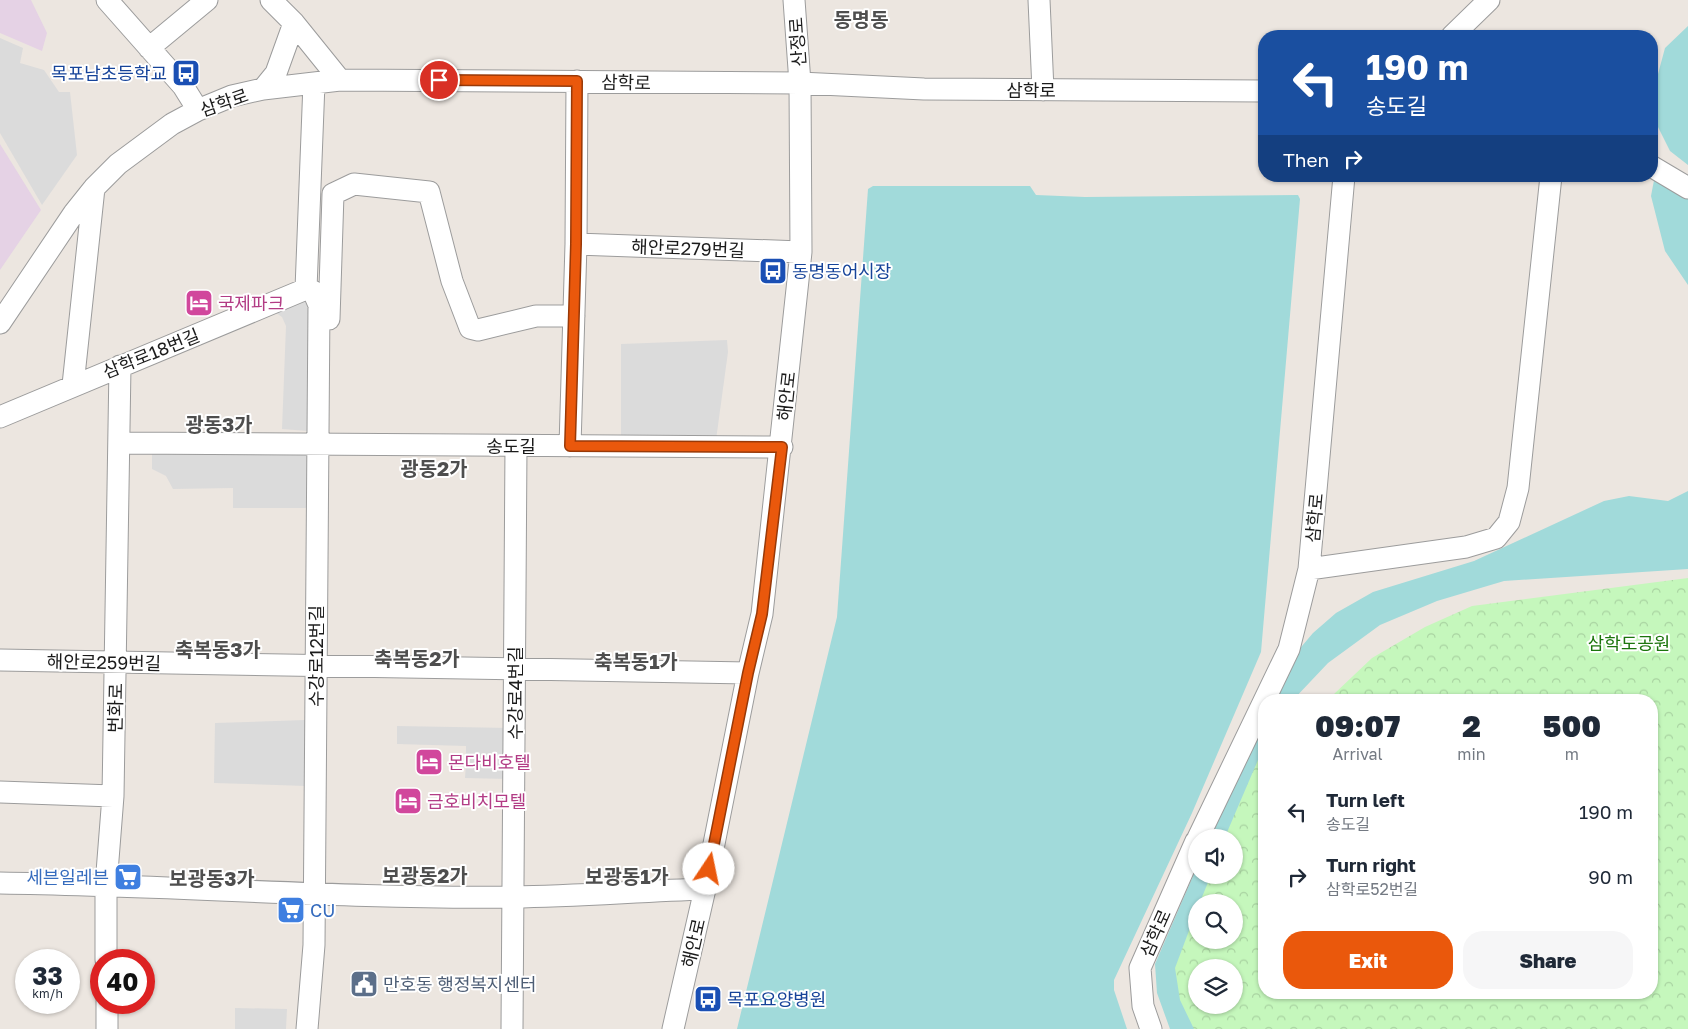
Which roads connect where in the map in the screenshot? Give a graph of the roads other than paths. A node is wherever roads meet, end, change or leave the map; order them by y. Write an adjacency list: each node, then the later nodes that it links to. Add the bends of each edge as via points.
1 (107, 0): 9 (street)
2 (207, 0): 9 (street)
3 (272, 0): 7 (street)
4 (794, 0): 13 (street, 산정로)
5 (1039, 0): 15 (street)
6 (1489, 0): 8 (street)
7 (289, 13): 10 (street); 14 (street, via 276,73)
8 (1458, 30)
9 (149, 48): 17 (street, via 183,86)
10 (340, 80): 11 (street, 삼학로); 12 (street, 삼학로)
11 (577, 81): 13 (street, 삼학로); 23 (street)
12 (314, 83): 14 (street, 삼학로); 25 (street)
13 (800, 83): 15 (street, 삼학로); 24 (street, 해안로)
14 (263, 89): 17 (street, 삼학로, via 232,96)
15 (1043, 90): 16 (street, 삼학로)
16 (1258, 91)
17 (198, 110): 21 (street, 삼학로, via 145,142)
18 (1658, 170): 22 (street)
19 (1343, 182): 37 (street, 삼학로)
20 (1551, 182): 37 (street, via 1518,488 1509,522 1496,538 1466,547)
21 (94, 188): 27 (street, 삼학로); 30 (street)
22 (1688, 188)
23 (576, 244): 24 (street, 해안로279번길); 26 (street)
24 (801, 252): 36 (street, 해안로)
25 (306, 289): 28 (street, 수강로12번길, via 313,291 319,305); 29 (street, 삼학로18번길)
26 (574, 316): 28 (street, via 536,316 478,330 470,328 452,282 429,192 354,184 333,194 328,349); 35 (street)
27 (0, 323)
28 (318, 353): 33 (street, 수강로12번길)
29 (120, 366): 30 (street, 삼학로18번길); 32 (street, 번화로)
30 (73, 385): 31 (street, 삼학로18번길)
31 (0, 417)
32 (120, 443): 33 (street, 송도길); 39 (street, 번화로)
33 (317, 444): 34 (street, 송도길); 40 (street, 수강로12번길)
34 (516, 446): 35 (street, 송도길); 41 (street, 수강로4번길)
35 (570, 446): 36 (street, 송도길)
36 (782, 447): 42 (street, 해안로, via 762,614)
37 (1309, 569): 43 (street, 삼학로, via 1289,649)
38 (0, 660): 39 (street, 해안로259번길)
39 (116, 663): 40 (street, 해안로259번길); 46 (street, 번화로)
40 (316, 666): 41 (street, 해안로259번길); 52 (street, 수강로12번길)
41 (515, 668): 42 (street, 해안로259번길); 53 (street, 수강로4번길)
42 (748, 673): 51 (street, 해안로)
43 (1267, 694)
44 (1258, 713): 47 (street, 삼학로)
45 (0, 792): 46 (street)
46 (113, 796): 50 (street, 번화로)
47 (1202, 829)
48 (1188, 859): 60 (street, 삼학로, via 1140,968 1143,1006)
49 (0, 884): 50 (street)
50 (106, 885): 52 (street); 54 (street, 번화로)
51 (706, 888): 53 (street); 59 (street, 해안로)
52 (314, 894): 53 (street); 57 (street, 수강로12번길, via 314,945)
53 (513, 897): 58 (street, 수강로4번길)
54 (106, 949)
55 (107, 1014): 56 (street)
56 (107, 1029)
57 (307, 1029)
58 (512, 1029)
59 (673, 1029)
60 (1151, 1029)

